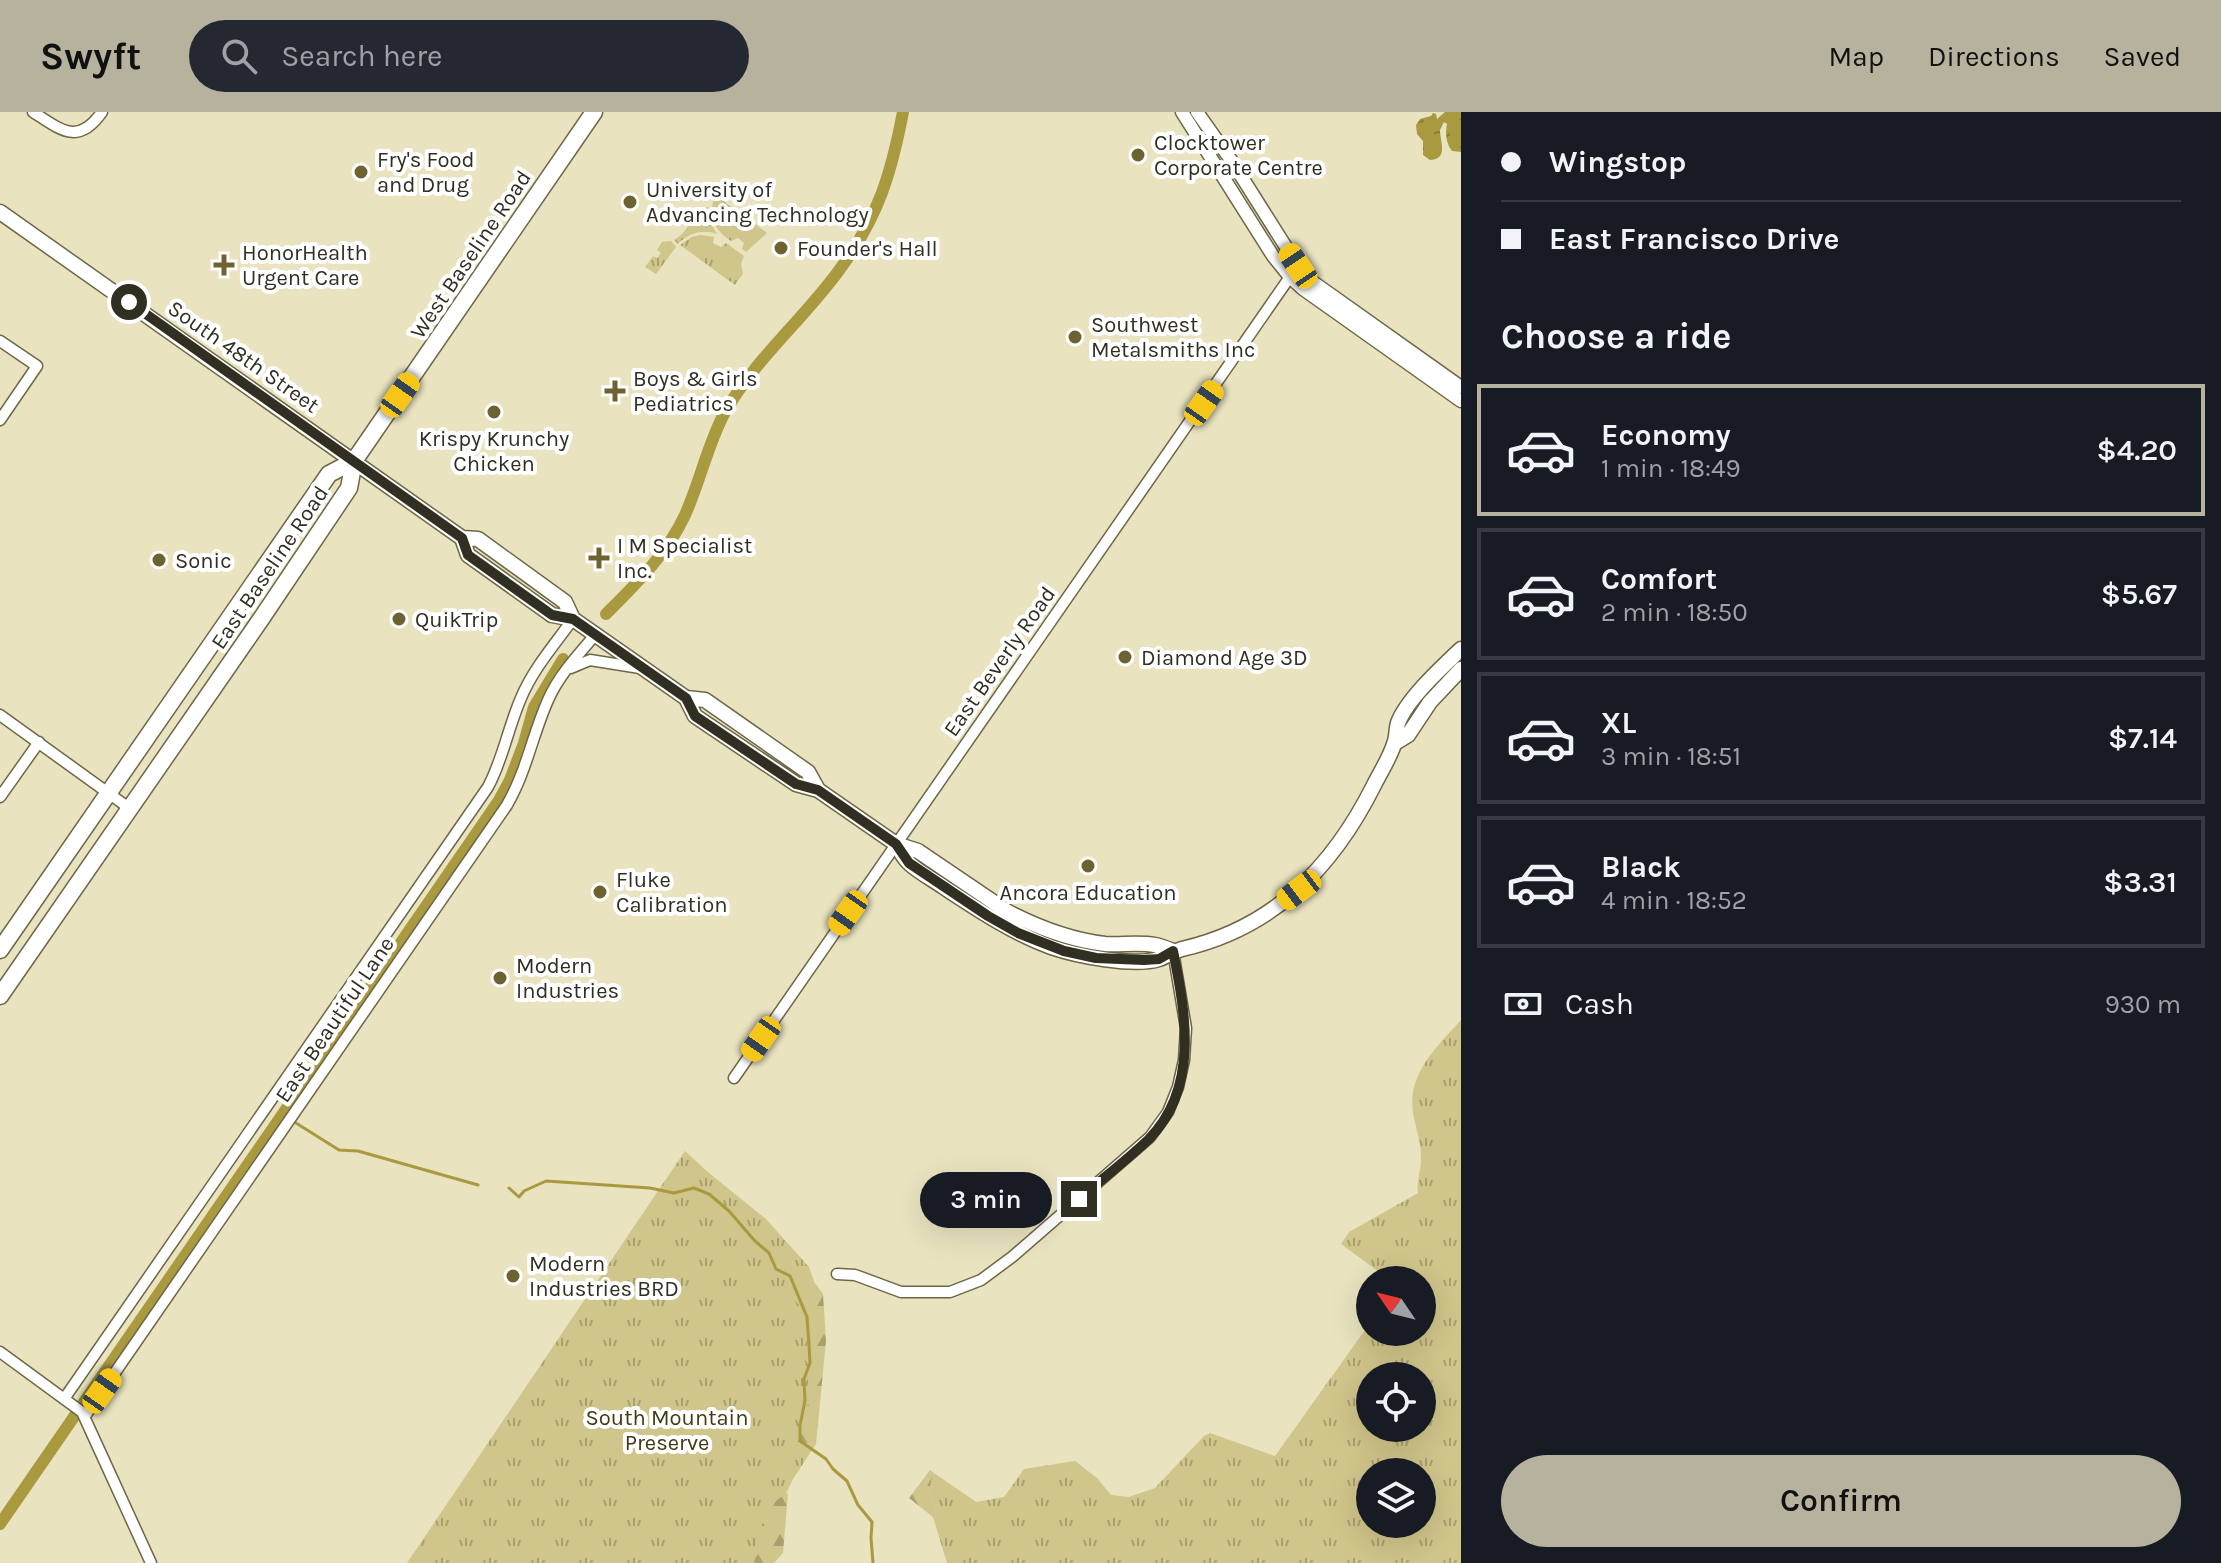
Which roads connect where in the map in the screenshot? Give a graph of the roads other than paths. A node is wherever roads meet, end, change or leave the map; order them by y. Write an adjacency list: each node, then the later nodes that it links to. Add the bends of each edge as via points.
1 (33, 112): 2 (street, via 61,131 79,133)
2 (102, 112)
3 (594, 112): 12 (main road, West Baseline Road)
4 (1182, 112): 7 (street, via 1273,256)
5 (1197, 112): 7 (street, via 1231,160)
6 (0, 212): 12 (main road, South 48th Street)
7 (1294, 272): 9 (street); 10 (street, via 1303,289); 25 (street, East Beverly Road)
8 (0, 341): 11 (street, via 37,366)
9 (1461, 387)
10 (1461, 401)
11 (0, 420)
12 (354, 461): 13 (main road, South 48th Street, via 462,538 468,555 552,615); 22 (main road, East Baseline Road, via 329,474); 24 (main road, East Baseline Road, via 349,488)
13 (573, 619): 14 (main road, South 48th Street); 32 (street, East Beautiful Lane, via 529,680 488,787)
14 (596, 634): 16 (main road, South 48th Street); 18 (street, East Beautiful Lane)
15 (1461, 649): 21 (main road, South 48th Street, via 1399,721)
16 (646, 669): 18 (street, via 590,660); 25 (main road, South 48th Street, via 686,698 695,716)
17 (1461, 669): 21 (main road, South 48th Street, via 1408,735)
18 (565, 670): 32 (street, East Beautiful Lane, via 507,805)
19 (0, 715): 20 (street)
20 (39, 742): 22 (street); 23 (street)
21 (1395, 743): 27 (main road, South 48th Street, via 1356,819 1299,890 1245,926)
22 (110, 794): 24 (street); 26 (main road, East Baseline Road)
23 (0, 797)
24 (129, 808): 28 (main road, East Baseline Road)
25 (896, 844): 27 (main road, South 48th Street, via 909,863 1033,940 1114,960 1159,959); 29 (street, East Beverly Road)
26 (0, 950)
27 (1173, 951): 30 (street, via 1186,1028 1184,1060 1168,1112 1150,1137 981,1280 950,1292 901,1292)
28 (0, 996)
29 (734, 1078)
30 (837, 1274)
31 (0, 1352): 32 (street)
32 (76, 1408): 33 (street)
33 (151, 1563)

